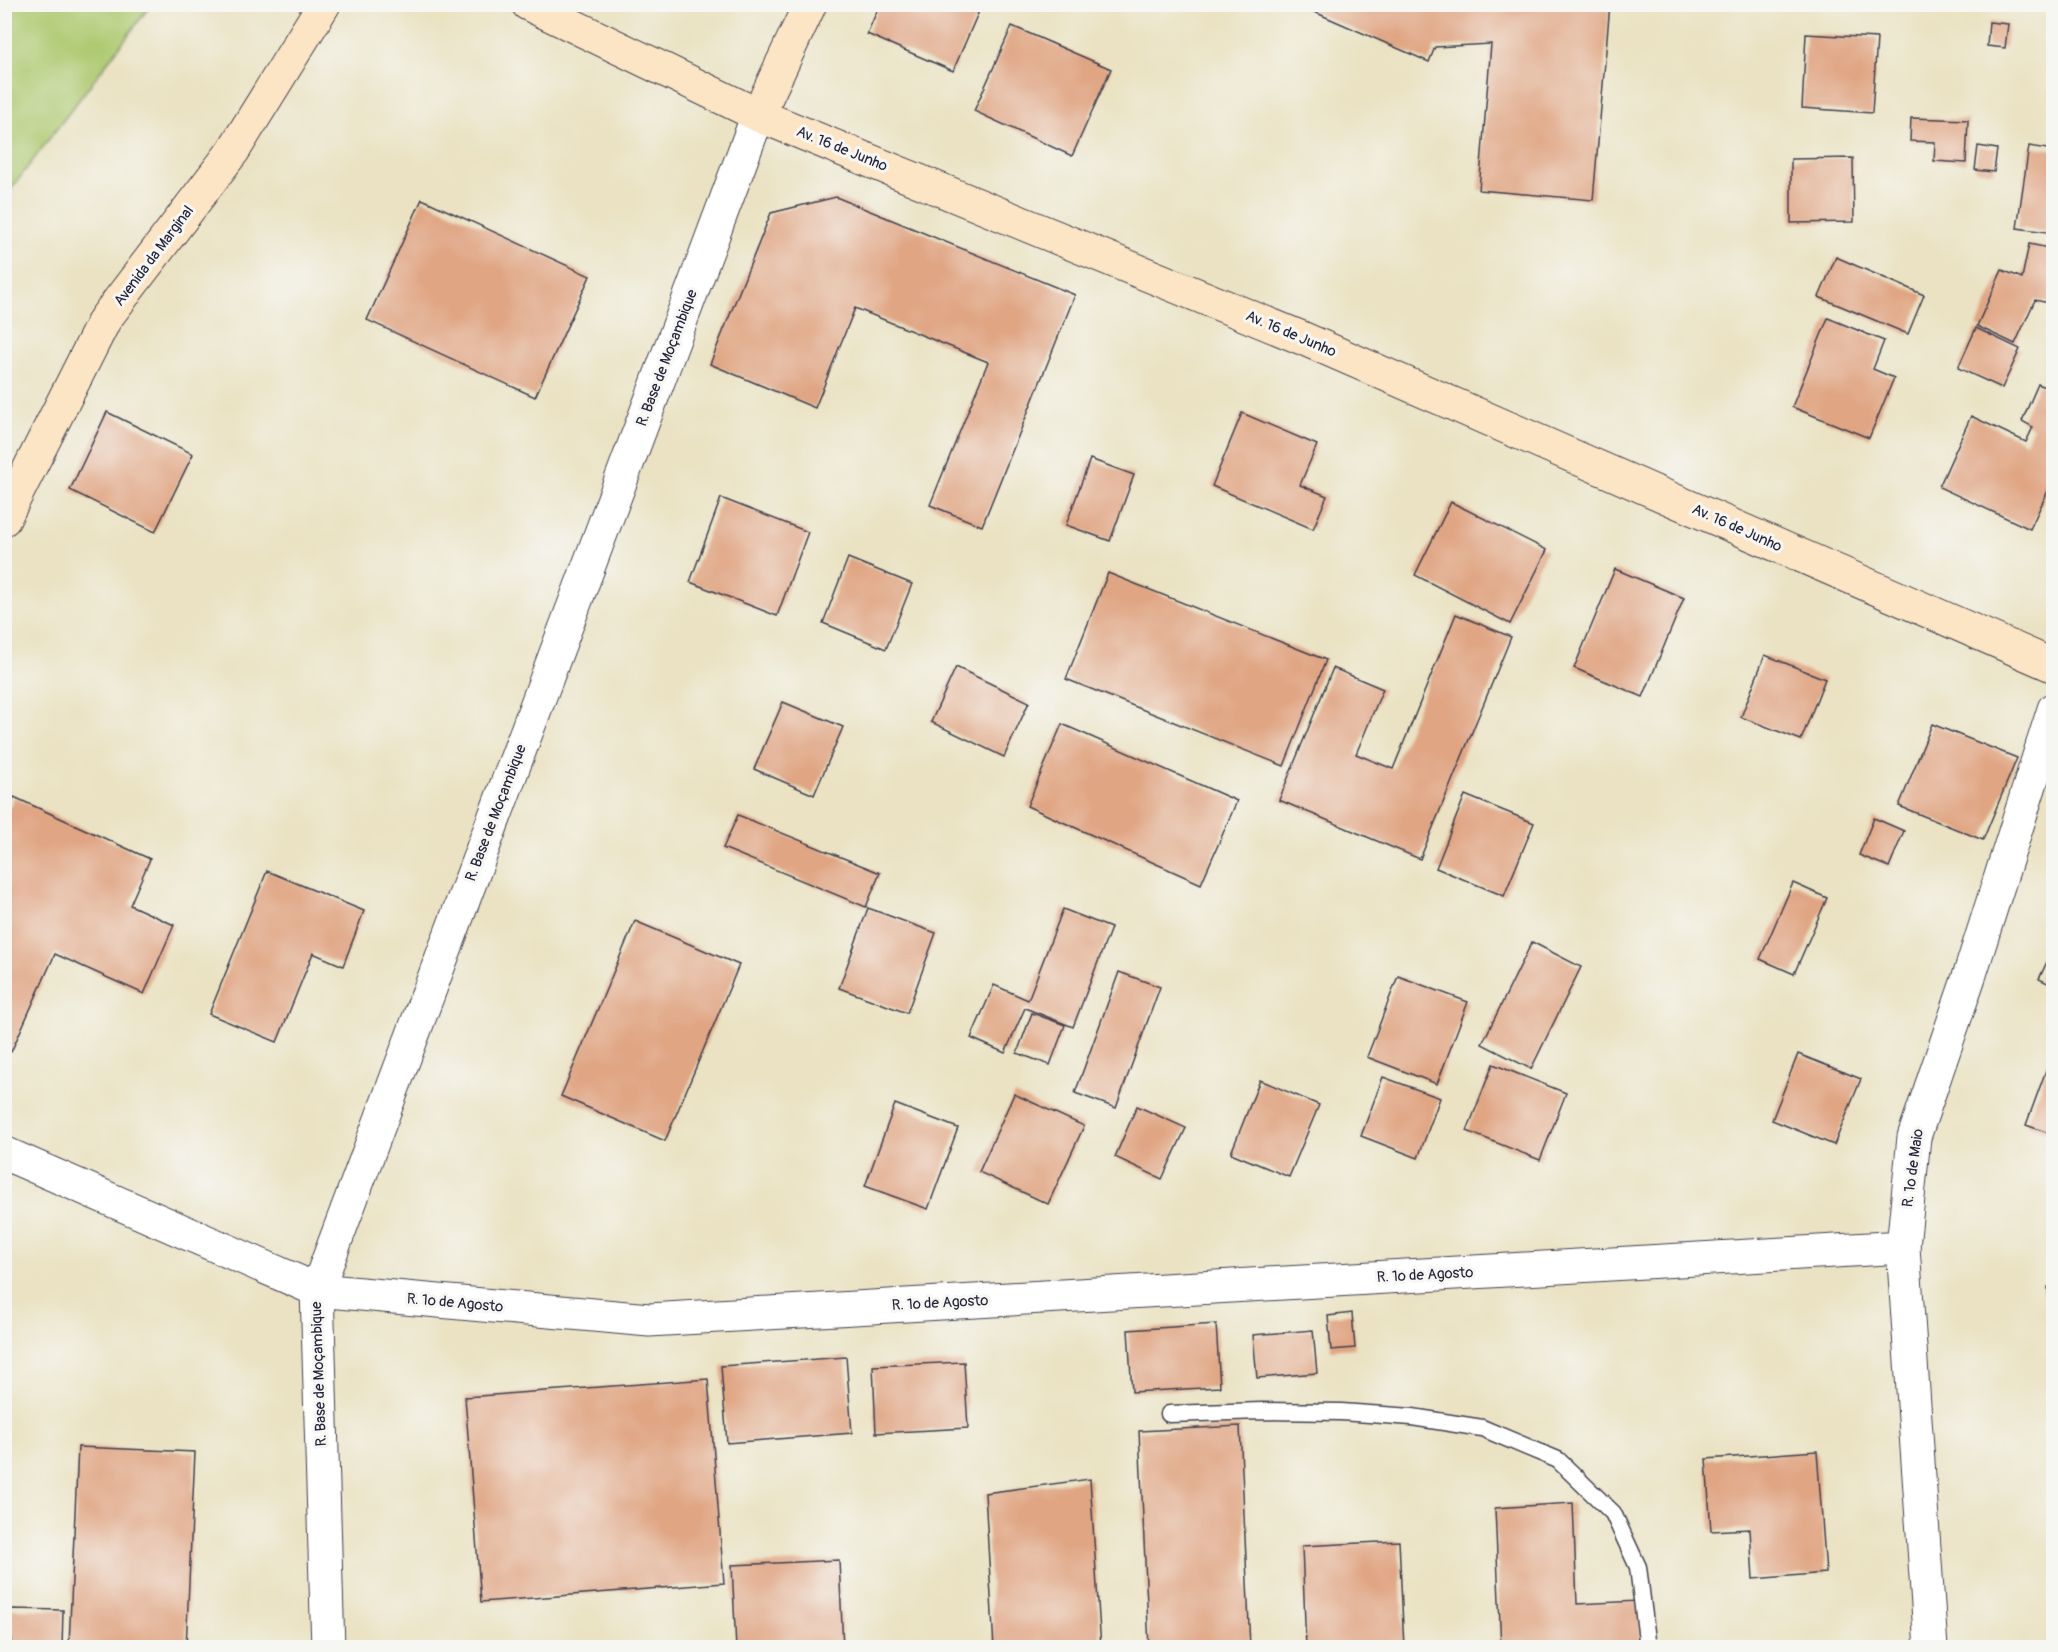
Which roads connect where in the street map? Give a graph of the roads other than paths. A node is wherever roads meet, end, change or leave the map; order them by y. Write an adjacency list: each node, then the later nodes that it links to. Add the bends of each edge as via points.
1 (324, 4): 5 (street, Avenida da Marginal, via 233,151 105,319)
2 (528, 4): 4 (street, Av. 16 de Junho)
3 (810, 4): 4 (street, R. Base de Moçambique)
4 (758, 115): 6 (street, Av. 16 de Junho, via 1313,343); 10 (street, R. Base de Moçambique)
5 (4, 519)
6 (2054, 666)
7 (2054, 709): 9 (street, R. 1º de Maio, via 1914,1137)
8 (4, 1153): 10 (street, R. 1º de Agosto)
9 (1903, 1247): 10 (street, R. 1º de Agosto, via 649,1320); 14 (street, R. 1º de Maio)
10 (317, 1290): 12 (street, R. Base de Moçambique)
11 (1169, 1414): 13 (lane, via 1263,1411 1412,1417 1482,1428 1558,1460 1613,1513 1638,1567)
12 (328, 1647)
13 (1648, 1647)
14 (1931, 1647)

